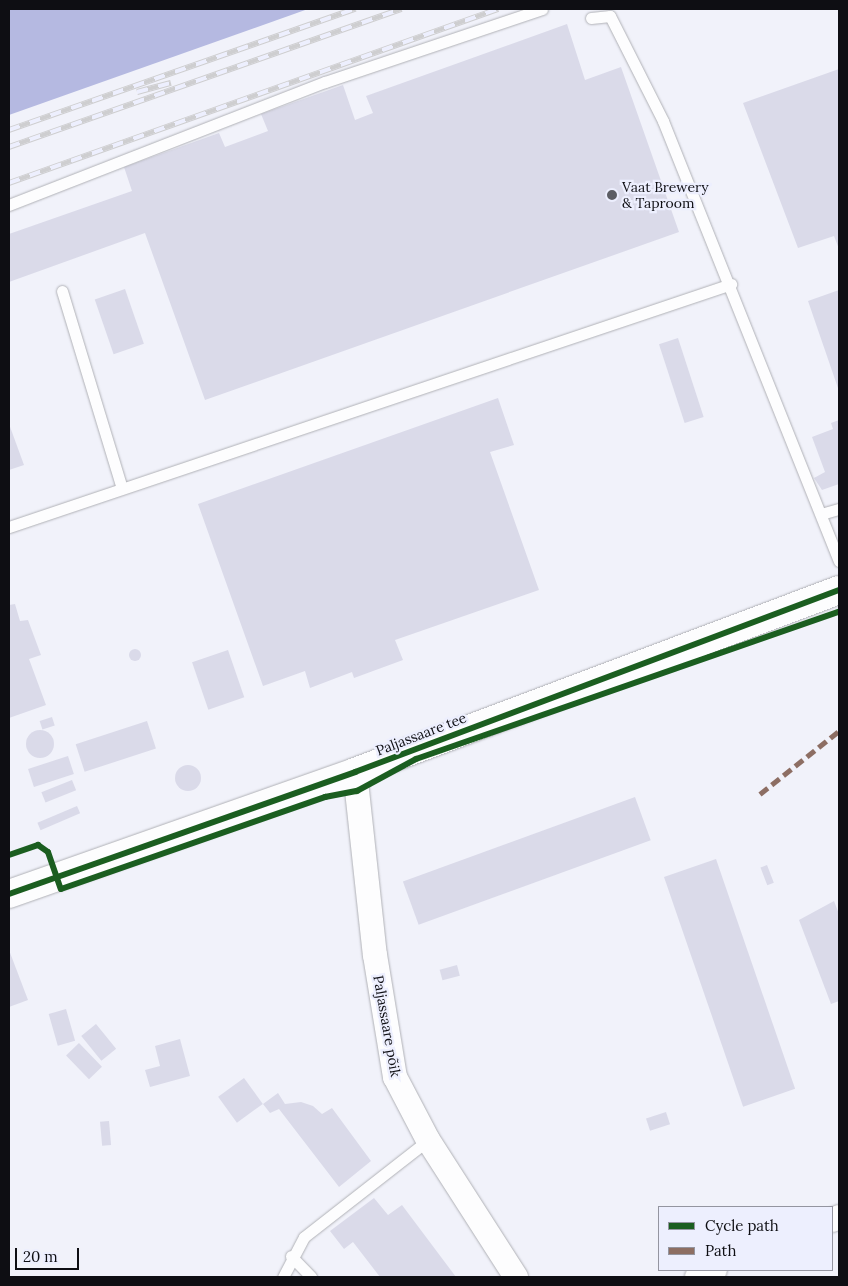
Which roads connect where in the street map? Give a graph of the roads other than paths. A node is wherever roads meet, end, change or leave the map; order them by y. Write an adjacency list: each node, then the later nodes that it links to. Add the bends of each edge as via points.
1 (542, 9): 3 (lane, via 325,82)
2 (591, 18): 4 (lane, via 610,16 663,120)
3 (9, 205)
4 (731, 284): 6 (lane); 8 (lane)
5 (62, 291): 6 (lane)
6 (122, 488): 9 (lane)
7 (839, 509): 8 (lane)
8 (821, 514): 10 (lane)
9 (9, 526)
10 (839, 561)
11 (839, 590): 12 (street, Paljassaare tee)
12 (355, 772): 13 (street, Paljassaare tee); 14 (street, Paljassaare põik, via 375,955 395,1077)
13 (9, 894)
14 (428, 1140): 15 (lane, via 304,1237); 19 (street, Paljassaare põik)
15 (292, 1256): 17 (lane); 18 (lane)
16 (712, 1271): 20 (street)
17 (283, 1277)
18 (311, 1277)
19 (516, 1277)
20 (697, 1277)

